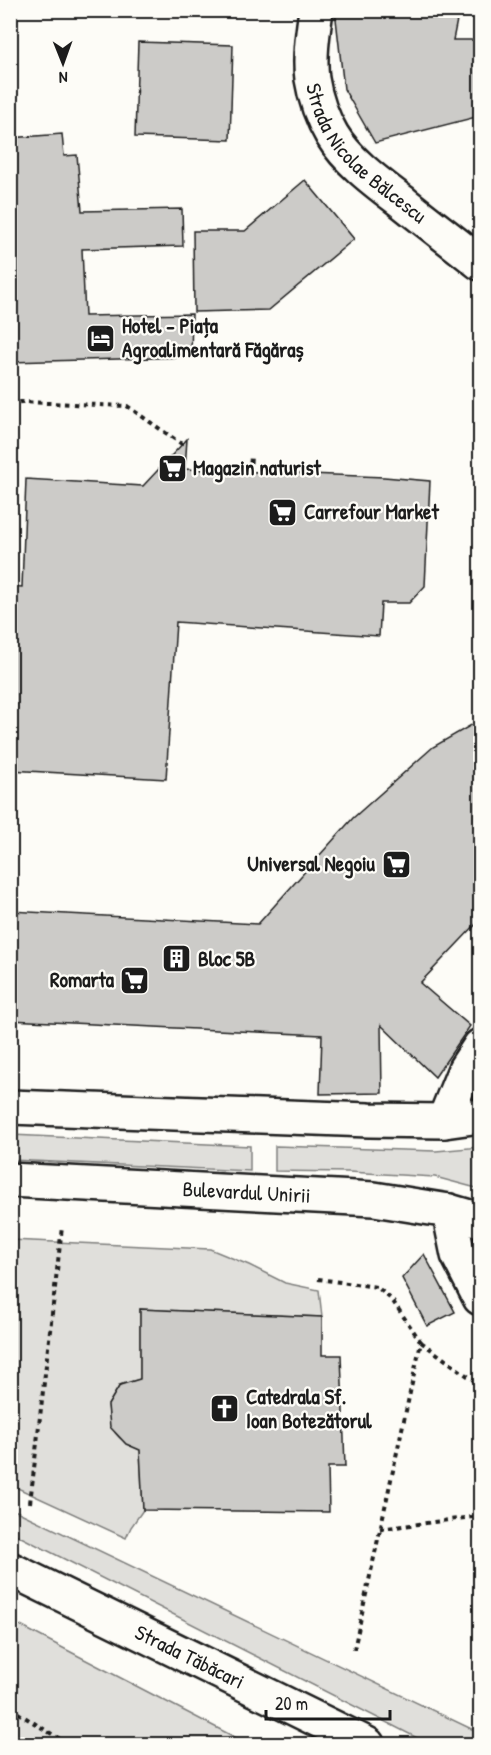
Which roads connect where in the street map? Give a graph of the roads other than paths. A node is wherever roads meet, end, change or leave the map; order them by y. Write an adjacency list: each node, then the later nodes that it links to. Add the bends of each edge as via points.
1 (316, 10): 2 (main road, Strada Nicolae Bălcescu, via 312,78 322,117 333,136 375,180)
2 (480, 263)
3 (480, 1046): 6 (main road, via 465,1069)
4 (10, 1107): 6 (main road)
5 (480, 1116): 6 (main road)
6 (444, 1121)
7 (10, 1180): 8 (main road, Bulevardul Unirii, via 374,1199)
8 (449, 1211): 9 (main road, Bulevardul Unirii); 10 (main road, via 458,1255)
9 (480, 1220)
10 (480, 1298)
11 (10, 1569): 12 (main road, Strada Tăbăcari)
12 (367, 1744)

